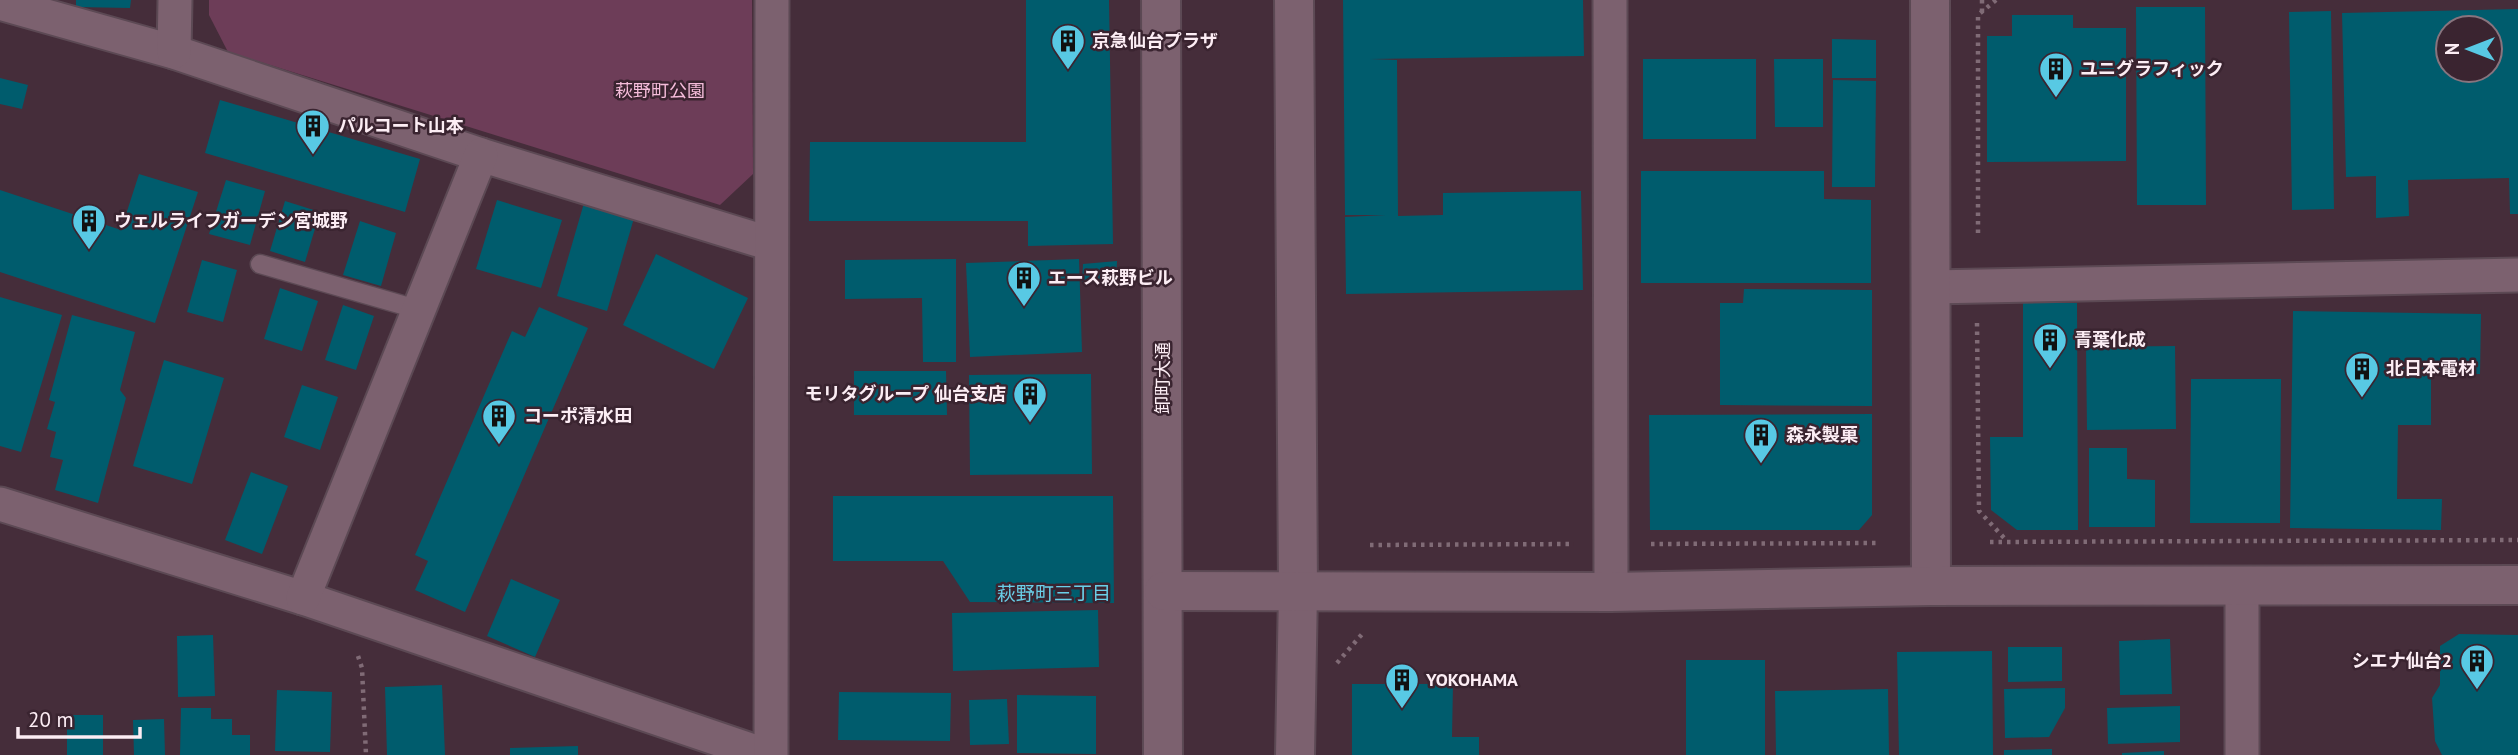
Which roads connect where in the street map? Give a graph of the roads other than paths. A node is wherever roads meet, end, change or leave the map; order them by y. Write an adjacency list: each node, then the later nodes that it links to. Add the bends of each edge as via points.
1 (175, 0): 8 (street)
2 (772, 0): 10 (street)
3 (1161, 0): 19 (street, 卸町大通)
4 (1294, 0): 20 (street)
5 (1610, 0): 21 (street)
6 (1930, 0): 13 (street)
7 (0, 3): 8 (street)
8 (174, 52): 9 (street)
9 (481, 155): 10 (street); 14 (street)
10 (771, 244): 24 (street)
11 (260, 264): 14 (lane)
12 (2518, 275): 13 (street)
13 (1931, 287): 17 (street)
14 (419, 310): 22 (street)
15 (0, 504): 22 (street)
16 (2518, 585): 18 (street)
17 (1931, 586): 18 (street); 21 (street)
18 (2242, 586): 27 (street)
19 (1164, 591): 20 (street); 25 (street, 卸町大通)
20 (1298, 591): 21 (street); 26 (street)
21 (1611, 592)
22 (303, 598): 23 (street)
23 (765, 755)
24 (771, 755)
25 (1163, 755)
26 (1295, 755)
27 (2242, 755)

